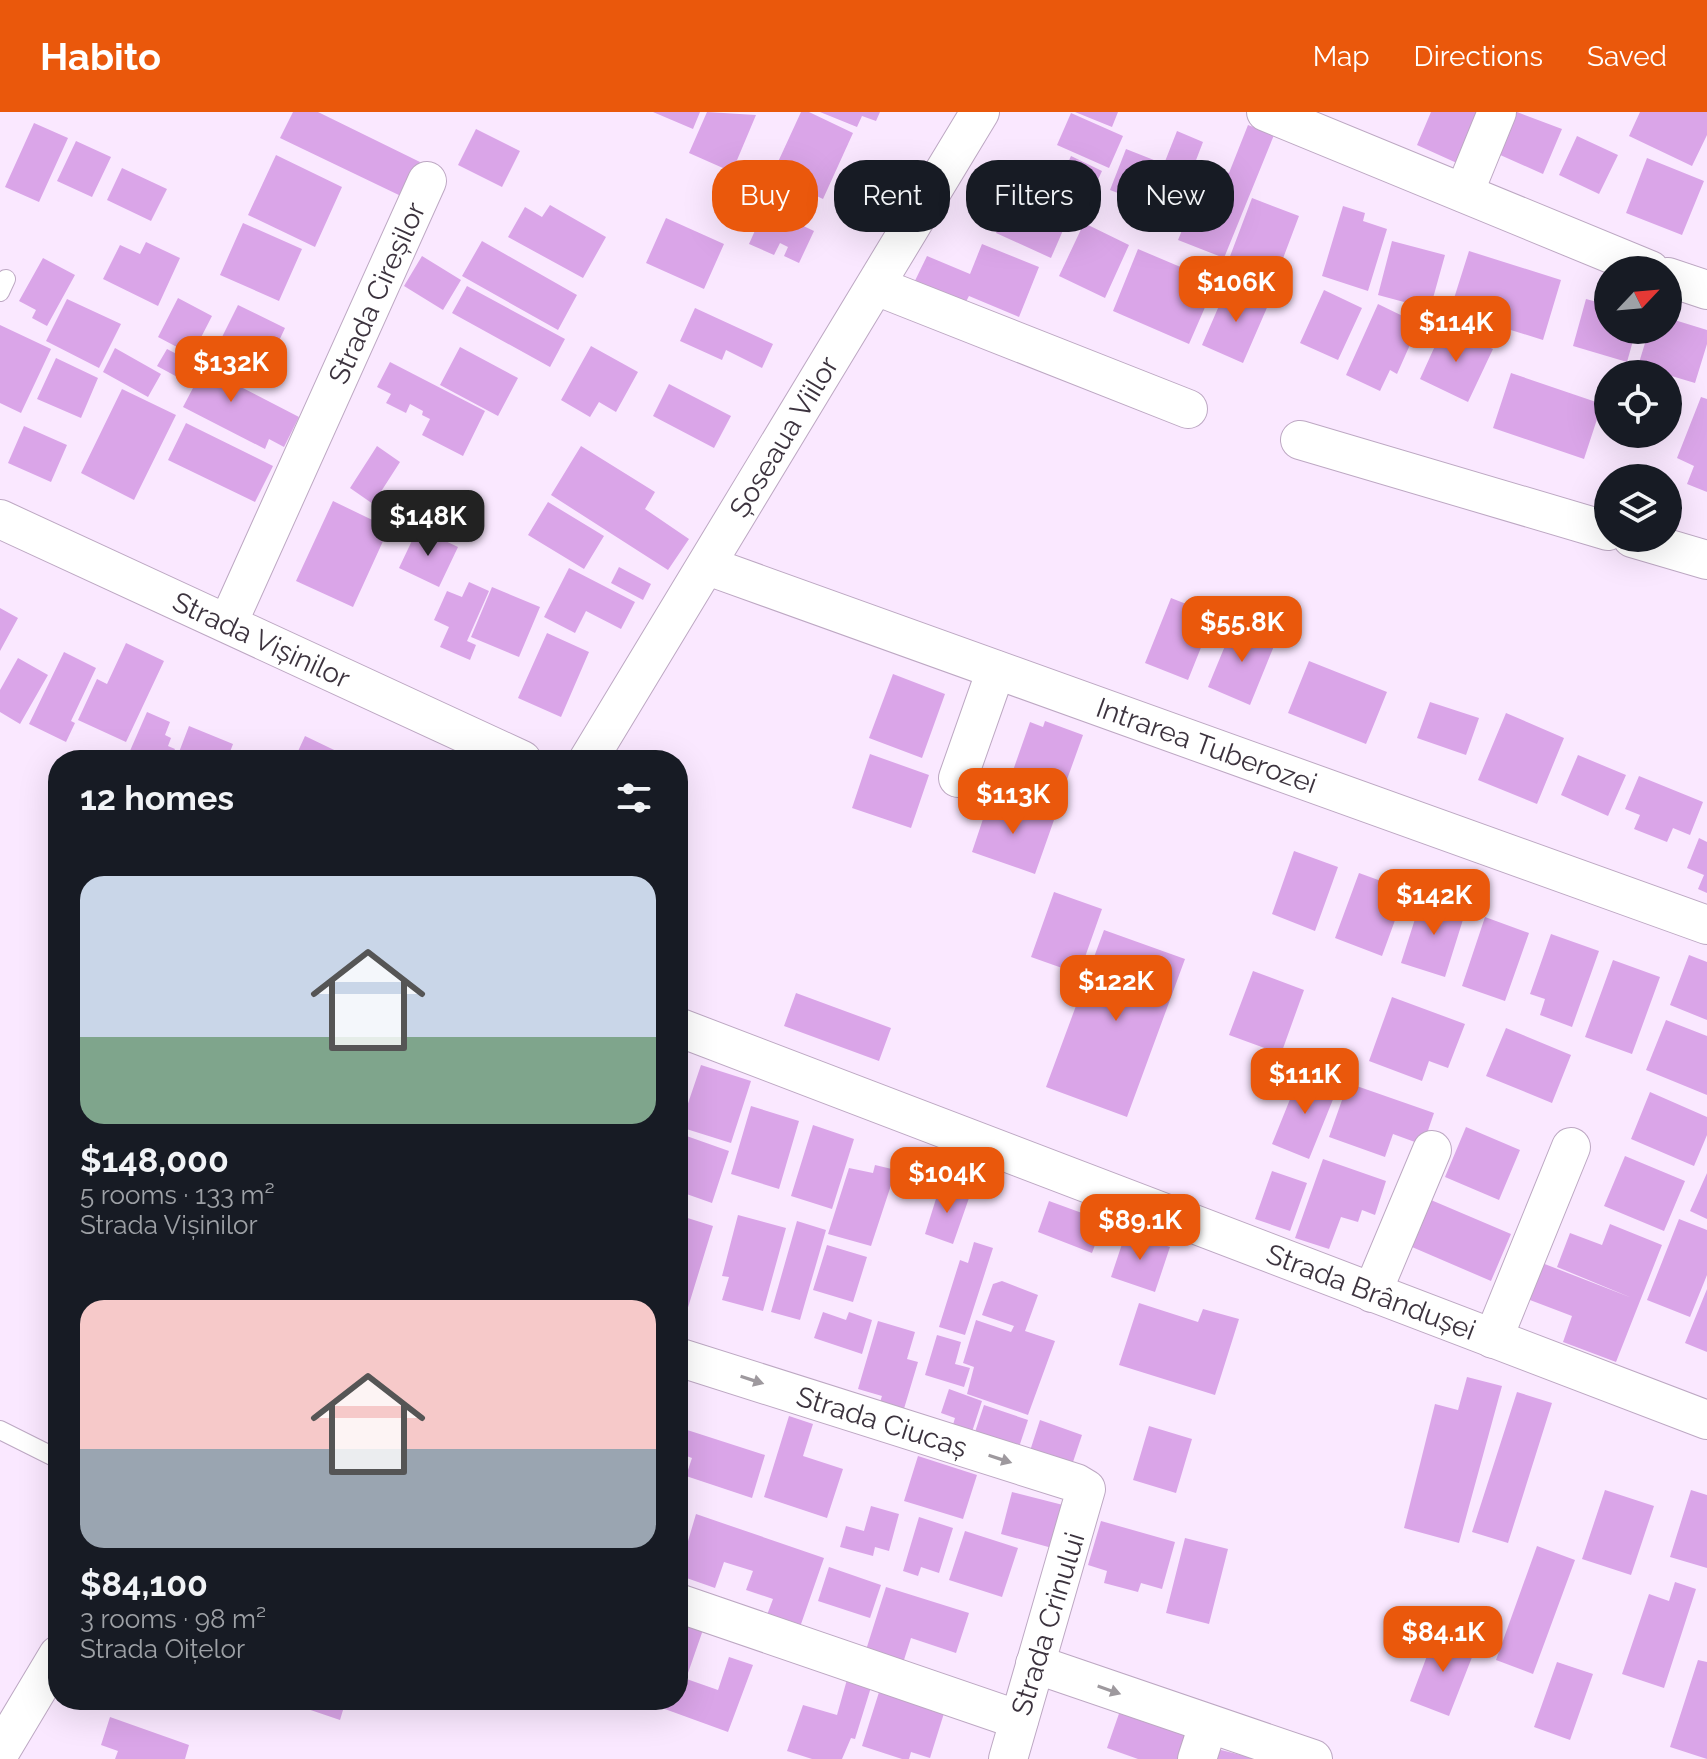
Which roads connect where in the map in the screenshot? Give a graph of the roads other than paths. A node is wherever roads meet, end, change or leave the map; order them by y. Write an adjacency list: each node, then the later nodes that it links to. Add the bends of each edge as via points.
1 (980, 112): 8 (street, Șoseaua Viilor)
2 (1266, 112): 5 (street)
3 (1497, 112): 5 (street)
4 (427, 181): 17 (street, Strada Cireșilor)
5 (1464, 193): 6 (street)
6 (1616, 256)
7 (1682, 282): 9 (street)
8 (876, 286): 10 (street); 16 (street, Șoseaua Viilor)
9 (1707, 290)
10 (1188, 409)
11 (1300, 440): 13 (street)
12 (0, 519): 17 (street, Strada Vișinilor)
13 (1594, 527)
14 (1680, 552): 15 (street)
15 (1707, 560)
16 (708, 566): 18 (street, Intrarea Tuberozei); 20 (street, Șoseaua Viilor)
17 (228, 623): 19 (street, Strada Vișinilor)
18 (996, 670): 21 (street); 22 (street, Intrarea Tuberozei)
19 (501, 750)
20 (594, 750)
21 (958, 778)
22 (1707, 925)
23 (688, 1031): 26 (street, Strada Brândușei)
24 (1571, 1147): 27 (street)
25 (1432, 1150): 26 (street)
26 (1372, 1293): 27 (street, Strada Brândușei)
27 (1493, 1339): 29 (street, Strada Brândușei)
28 (688, 1360): 32 (street, Strada Ciucaș, one-way to 32)
29 (1707, 1420)
30 (0, 1430): 31 (lane)
31 (48, 1454)
32 (1086, 1489): 34 (street, Strada Crinului)
33 (688, 1606): 36 (street)
34 (1035, 1664): 36 (street, Strada Crinului); 37 (street, one-way to 37)
35 (48, 1672): 38 (street)
36 (1019, 1720): 39 (street, Strada Crinului)
37 (1202, 1742): 40 (street)
38 (0, 1752)
39 (1008, 1759)
40 (1313, 1759)

